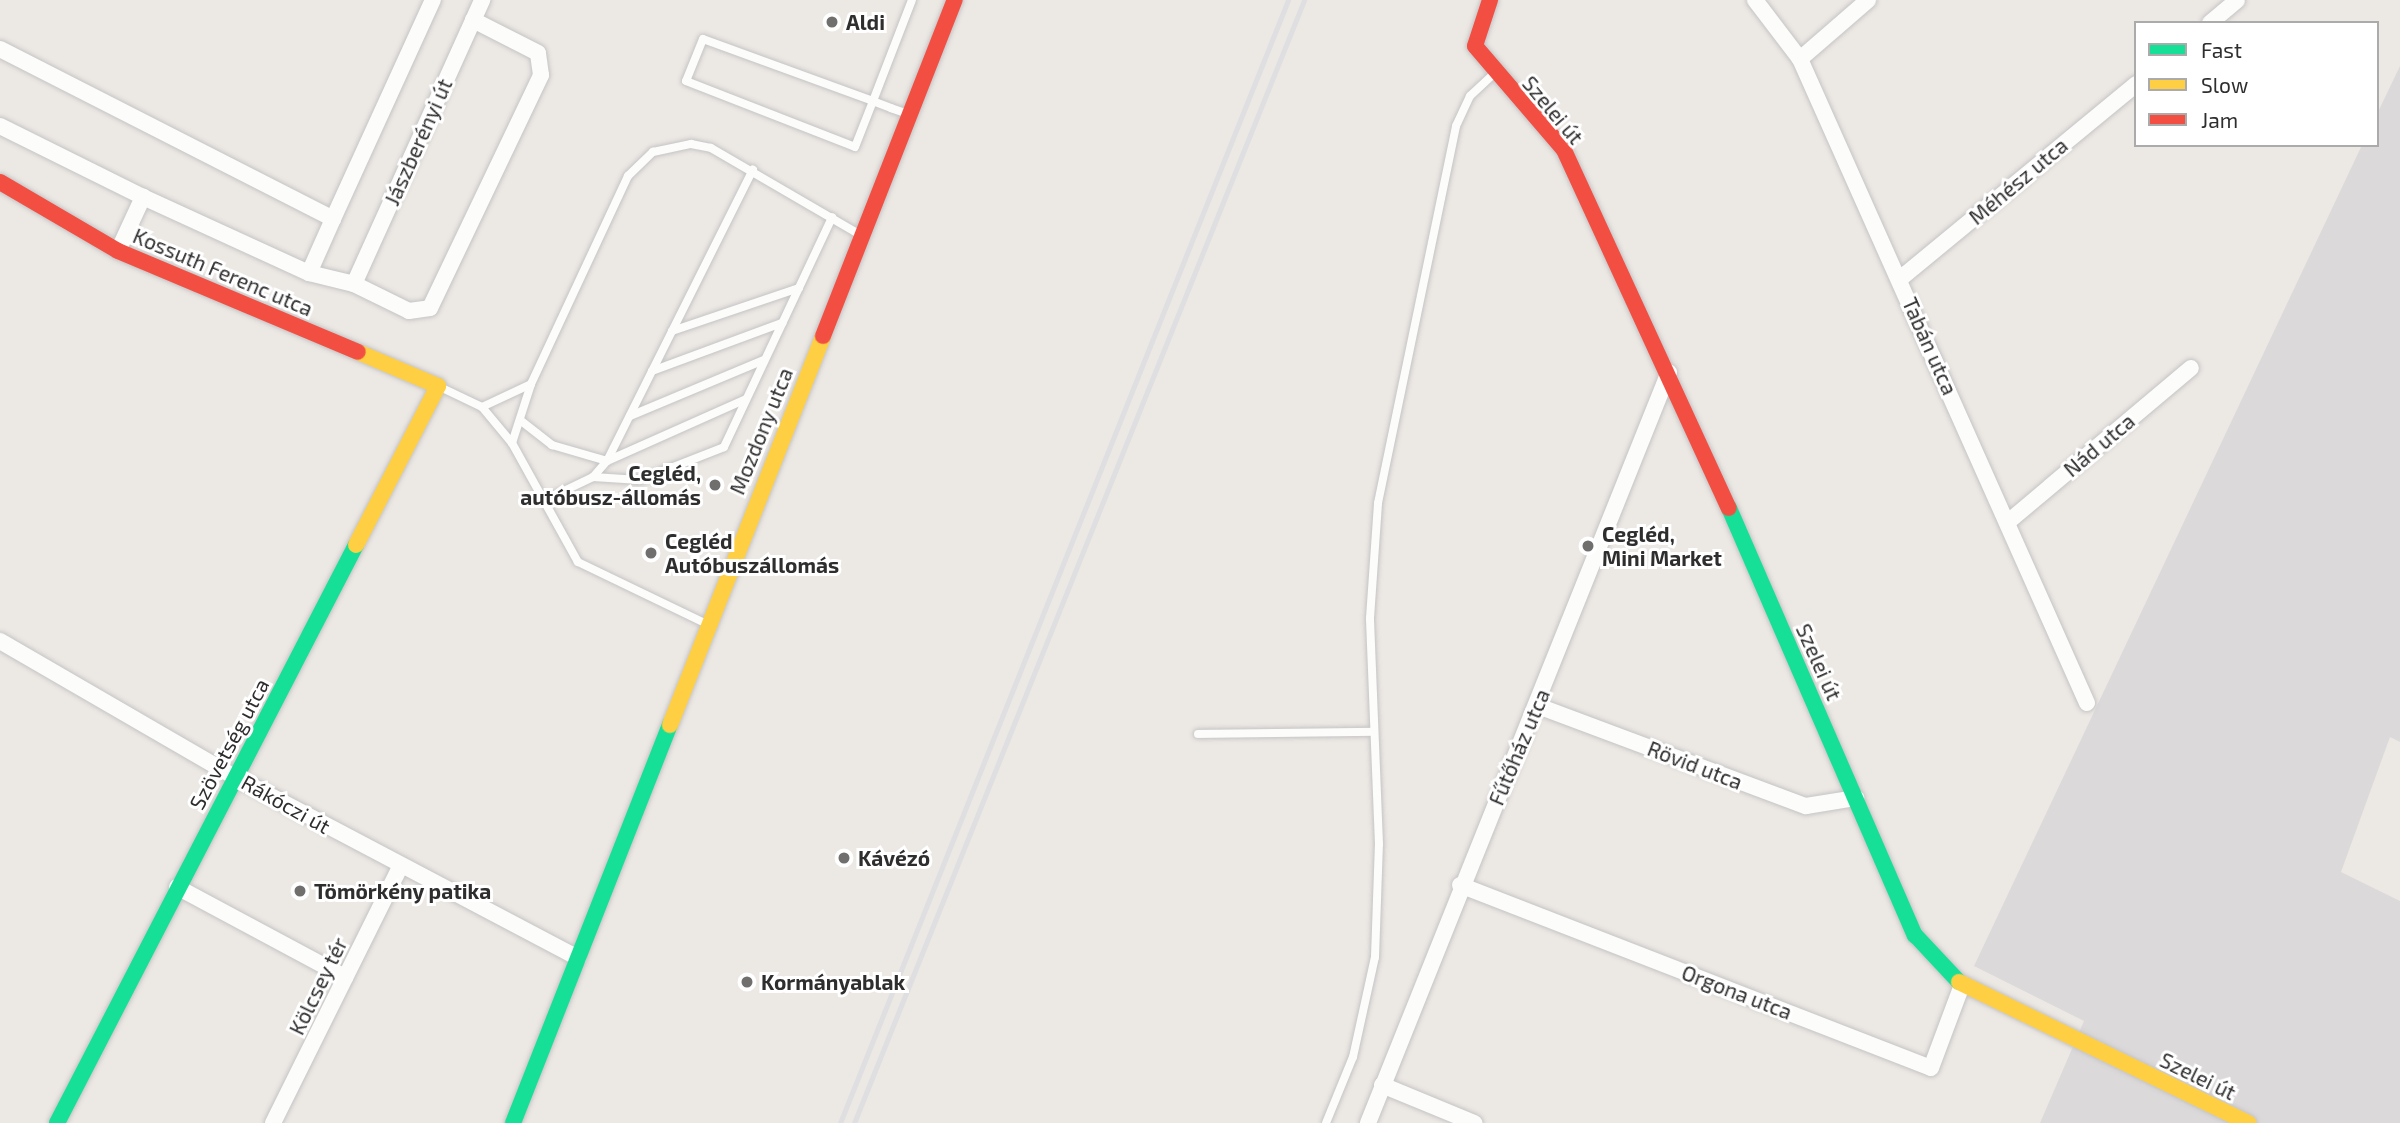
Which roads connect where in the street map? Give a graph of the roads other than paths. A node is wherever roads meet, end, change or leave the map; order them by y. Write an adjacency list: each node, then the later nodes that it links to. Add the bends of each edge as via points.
1 (433, 0): 22 (street)
2 (482, 0): 9 (street, Jászberényi út)
3 (912, 0): 15 (lane)
4 (955, 0): 16 (street, Mozdony utca)
5 (1490, 0): 13 (street, Szelei út, via 1475,46)
6 (1755, 0): 12 (street, Tabán utca)
7 (1868, 0): 12 (street)
8 (2237, 0): 10 (street)
9 (473, 20): 27 (street, Jászberényi út); 27 (street, via 538,52 541,75 430,309 409,311)
10 (2212, 21)
11 (0, 49): 22 (street)
12 (1800, 59): 26 (street, Tabán utca)
13 (1495, 74): 34 (street, Szelei út, via 1564,150); 50 (lane, via 1470,96 1456,126 1383,475 1370,590)
14 (2134, 86): 26 (street, Méhész utca)
15 (873, 101): 15 (lane, via 703,39 686,81 855,147); 16 (lane)
16 (909, 115): 23 (street, Mozdony utca)
17 (0, 126): 20 (street, Kossuth Ferenc utca)
18 (752, 170): 21 (lane); 30 (lane); 35 (lane, via 691,144 638,162)
19 (0, 182): 24 (street, Kossuth Ferenc utca)
20 (143, 197): 24 (street); 25 (street, Kossuth Ferenc utca)
21 (832, 218): 23 (lane); 28 (lane)
22 (333, 219): 25 (street)
23 (862, 235): 46 (street, Mozdony utca)
24 (118, 251): 36 (street, Kossuth Ferenc utca)
25 (309, 273): 27 (street, Kossuth Ferenc utca)
26 (1901, 278): 45 (street, Tabán utca)
27 (354, 284)
28 (799, 288): 29 (lane); 30 (lane)
29 (782, 323): 31 (lane); 33 (lane)
30 (672, 331): 33 (lane)
31 (765, 360): 37 (lane); 39 (lane)
32 (2191, 368): 45 (street, Nád utca)
33 (652, 371): 39 (lane)
34 (1669, 372): 49 (street, Fűtőház utca); 53 (street, Szelei út)
35 (531, 384): 38 (lane); 40 (lane)
36 (438, 386): 38 (lane); 52 (street, Szövetség utca)
37 (746, 399): 42 (lane); 43 (lane, via 724,447 640,480)
38 (482, 407): 41 (lane)
39 (630, 416): 42 (lane)
40 (520, 420): 41 (lane); 42 (lane, via 552,445)
41 (512, 443): 44 (lane)
42 (607, 461): 43 (lane)
43 (593, 477): 44 (lane)
44 (545, 500): 46 (lane, via 562,544 578,562)
45 (2008, 522): 48 (street, Tabán utca)
46 (707, 624): 57 (street, Mozdony utca)
47 (0, 641): 52 (street, Rákóczi út)
48 (2087, 703)
49 (1538, 706): 53 (street, Rövid utca, via 1806,806); 55 (street, Fűtőház utca)
50 (1373, 732): 51 (lane); 64 (lane, via 1375,957 1353,1058)
51 (1198, 734)
52 (236, 777): 54 (street, Rákóczi út); 56 (street, Szövetség utca)
53 (1856, 798): 59 (street, Szelei út, via 1915,935)
54 (400, 867): 57 (street, Rákóczi út); 58 (street, Kölcsey tér)
55 (1460, 885): 59 (street, Orgona utca, via 1931,1068); 60 (street, Fűtőház utca)
56 (177, 887): 58 (street); 61 (street, Szövetség utca)
57 (578, 958): 63 (street)
58 (345, 977): 62 (street, Kölcsey tér)
59 (1962, 985): 67 (street, Szelei út)
60 (1382, 1085): 65 (street, Fűtőház utca); 66 (street)
61 (57, 1123)
62 (273, 1123)
63 (513, 1123)
64 (1326, 1123)
65 (1368, 1123)
66 (1474, 1123)
67 (2248, 1123)

